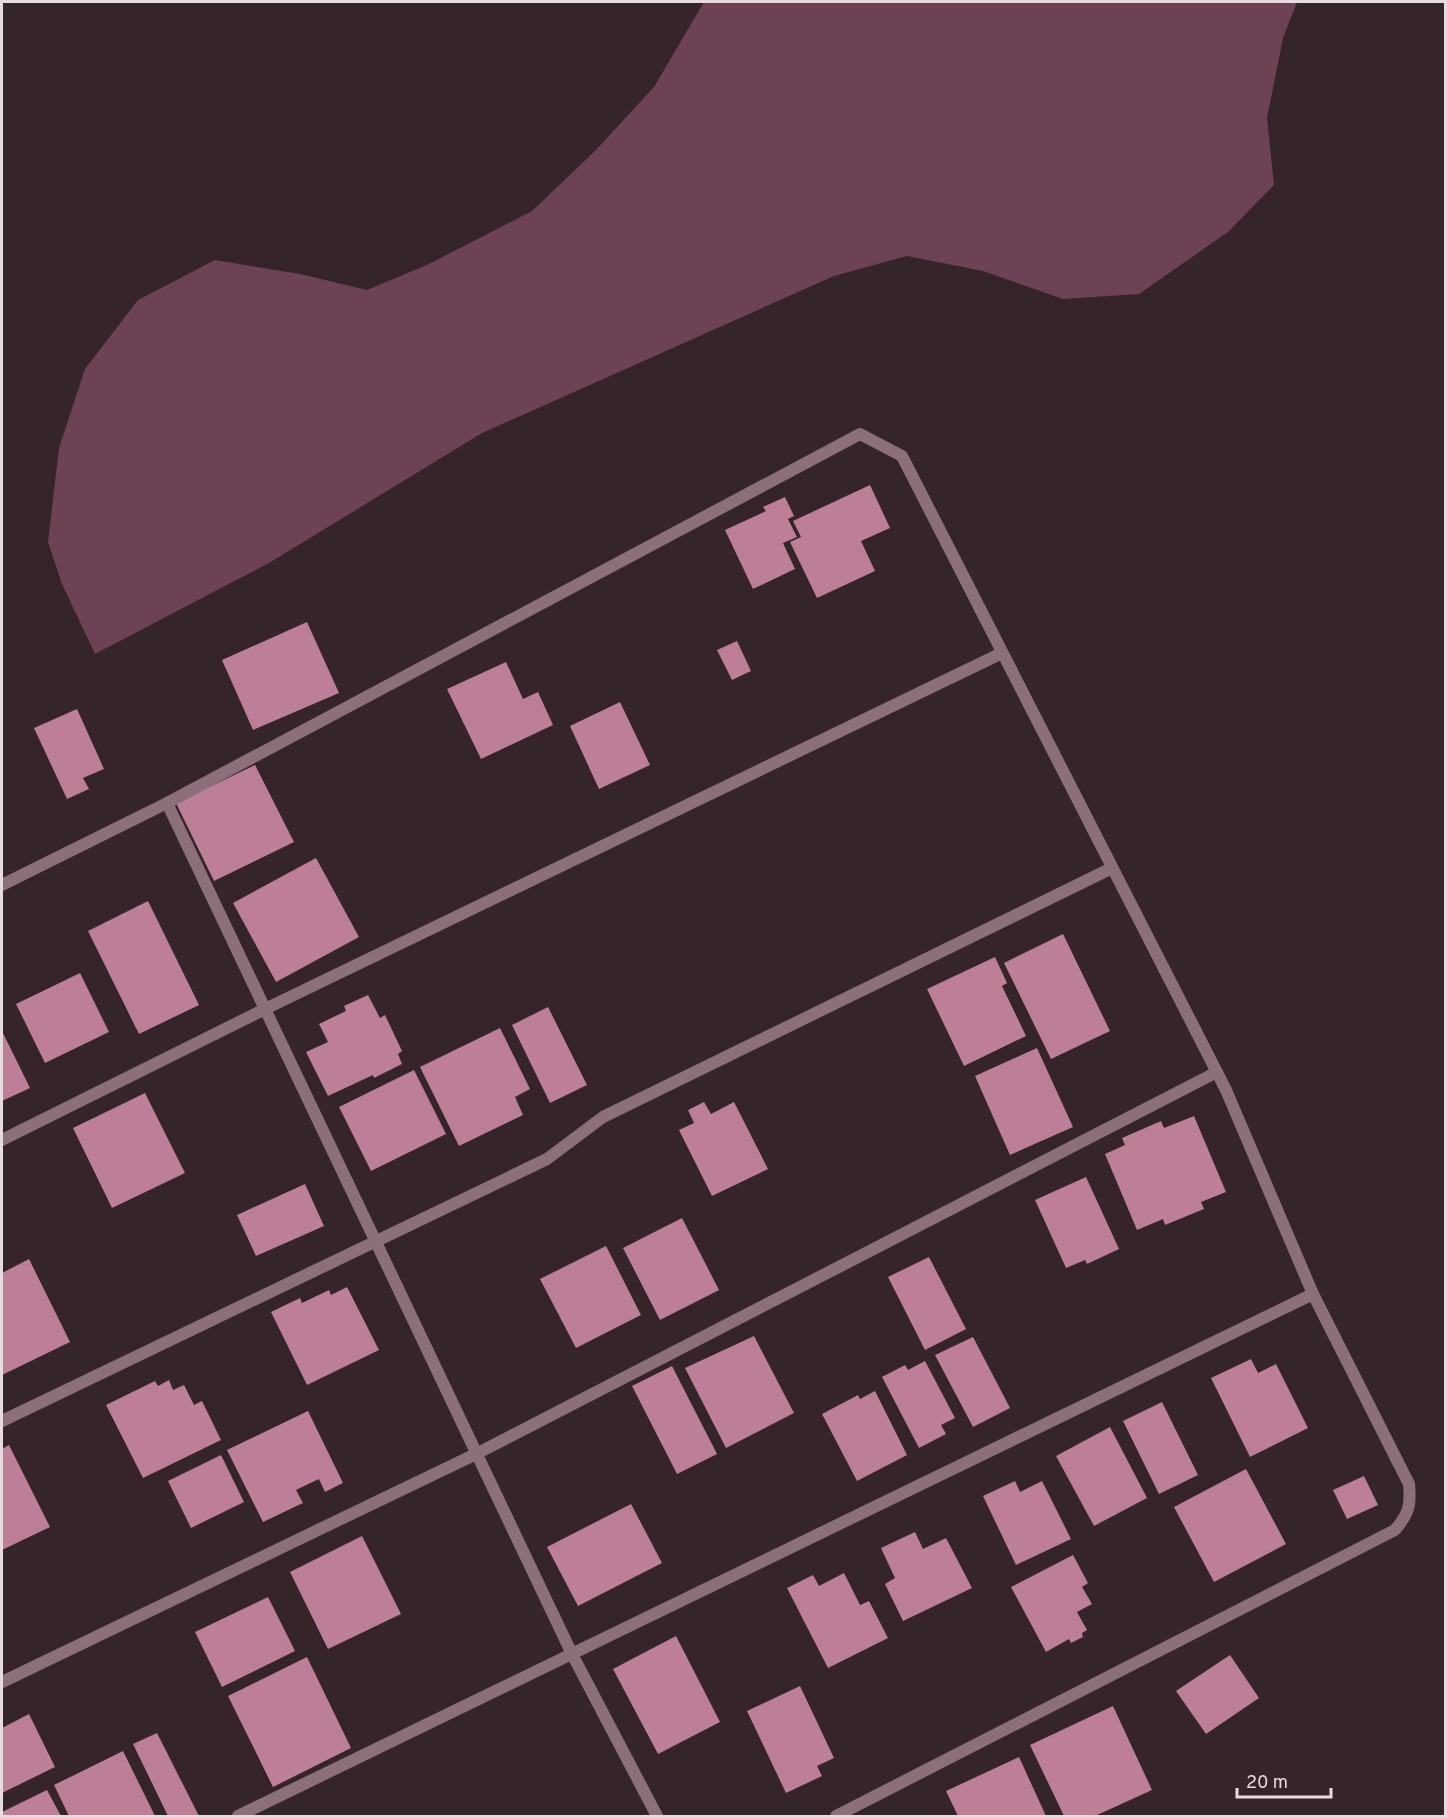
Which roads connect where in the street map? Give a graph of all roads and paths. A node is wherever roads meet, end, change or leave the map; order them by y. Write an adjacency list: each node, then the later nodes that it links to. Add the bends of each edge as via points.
1 (1002, 653): 2 (street, via 902,456 860,434); 3 (street); 5 (street)
2 (167, 803): 4 (street); 5 (street)
3 (1112, 868): 6 (street); 8 (street, via 603,1117 547,1159)
4 (2, 885)
5 (265, 1009): 7 (street); 8 (street)
6 (1217, 1072): 9 (street); 11 (street)
7 (2, 1140)
8 (376, 1243): 10 (street); 11 (street)
9 (1313, 1294): 12 (street); 16 (street, via 1409,1484 1407,1515 1395,1530)
10 (2, 1421)
11 (476, 1454): 12 (street); 13 (street)
12 (572, 1654): 14 (street); 15 (street)
13 (2, 1682)
14 (238, 1816)
15 (657, 1816)
16 (836, 1816)

